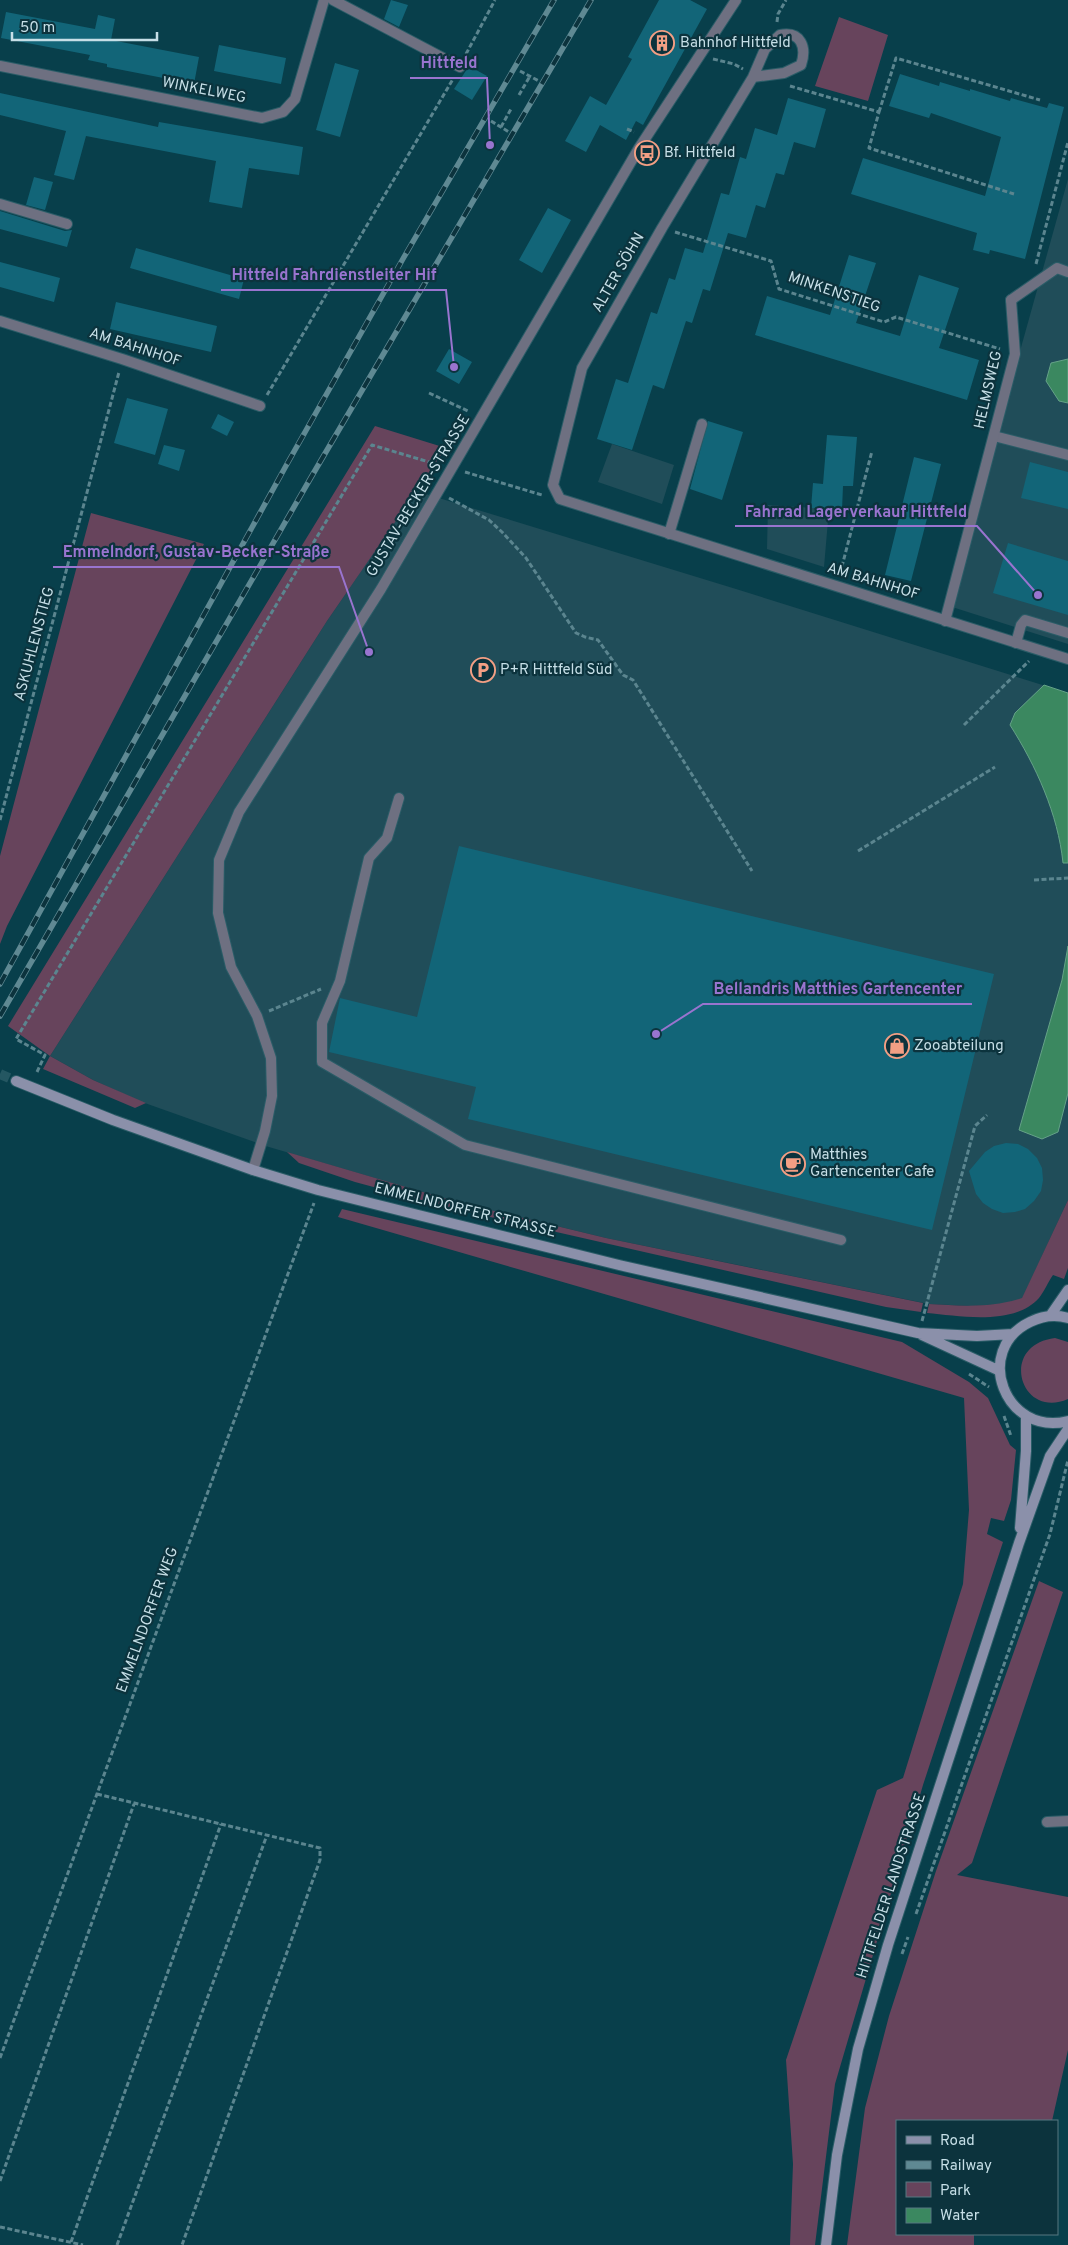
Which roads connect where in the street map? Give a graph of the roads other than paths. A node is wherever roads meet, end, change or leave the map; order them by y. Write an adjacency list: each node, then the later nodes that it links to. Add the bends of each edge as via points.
1 (324, 0): 4 (street, WINKELWEG, via 295,99 283,112 262,118)
2 (333, 0): 5 (street)
3 (736, 0): 23 (street, GUSTAV-BECKER-STRASSE, via 640,148 381,589 239,812 219,860 218,913 231,967 257,1016 270,1058 272,1096 266,1131)
4 (0, 66)
5 (460, 67)
6 (753, 77): 6 (street, ALTER SÖHN, via 765,49 776,37 786,33 798,37 804,53 801,65 784,73); 15 (street, ALTER SÖHN, via 582,368 553,485)
7 (0, 204): 8 (street)
8 (67, 224)
9 (1068, 272): 13 (street, HELMSWEG, via 1057,268 1011,300 1015,354)
10 (0, 321): 11 (street, AM BAHNHOF)
11 (260, 406)
12 (702, 424): 16 (street)
13 (994, 436): 14 (street); 17 (street, HELMSWEG)
14 (1068, 455)
15 (560, 499): 16 (street, AM BAHNHOF)
16 (669, 534): 17 (street, AM BAHNHOF)
17 (945, 621): 19 (street, AM BAHNHOF)
18 (1068, 633): 19 (street, via 1025,620)
19 (1016, 643): 20 (street, AM BAHNHOF)
20 (1068, 659)
21 (399, 798): 24 (street, via 387,838 369,858 340,981 322,1023 322,1062 465,1145)
22 (16, 1081): 23 (main road, EMMELNDORFER STRASSE)
23 (253, 1170): 28 (main road, EMMELNDORFER STRASSE, via 318,1190 619,1265)
24 (841, 1240)
25 (1068, 1290): 26 (main road)
26 (1050, 1316): 27 (main road); 29 (main road, via 1036,1319)
27 (1068, 1318)
28 (918, 1334): 29 (main road, EMMELNDORFER STRASSE); 30 (main road, EMMELNDORFER STRASSE)
29 (1013, 1334): 30 (main road, via 1001,1358)
30 (1000, 1371): 31 (main road, via 1003,1389 1012,1405)
31 (1026, 1416): 32 (main road, via 1058,1424); 34 (main road, HITTFELDER LANDSTRASSE)
32 (1068, 1421)
33 (1068, 1430): 34 (main road, HITTFELDER LANDSTRASSE, via 1050,1456)
34 (1019, 1543): 37 (main road, HITTFELDER LANDSTRASSE, via 888,1945 858,2049 837,2155)
35 (1068, 1821): 36 (street)
36 (1047, 1822)
37 (826, 2245)

